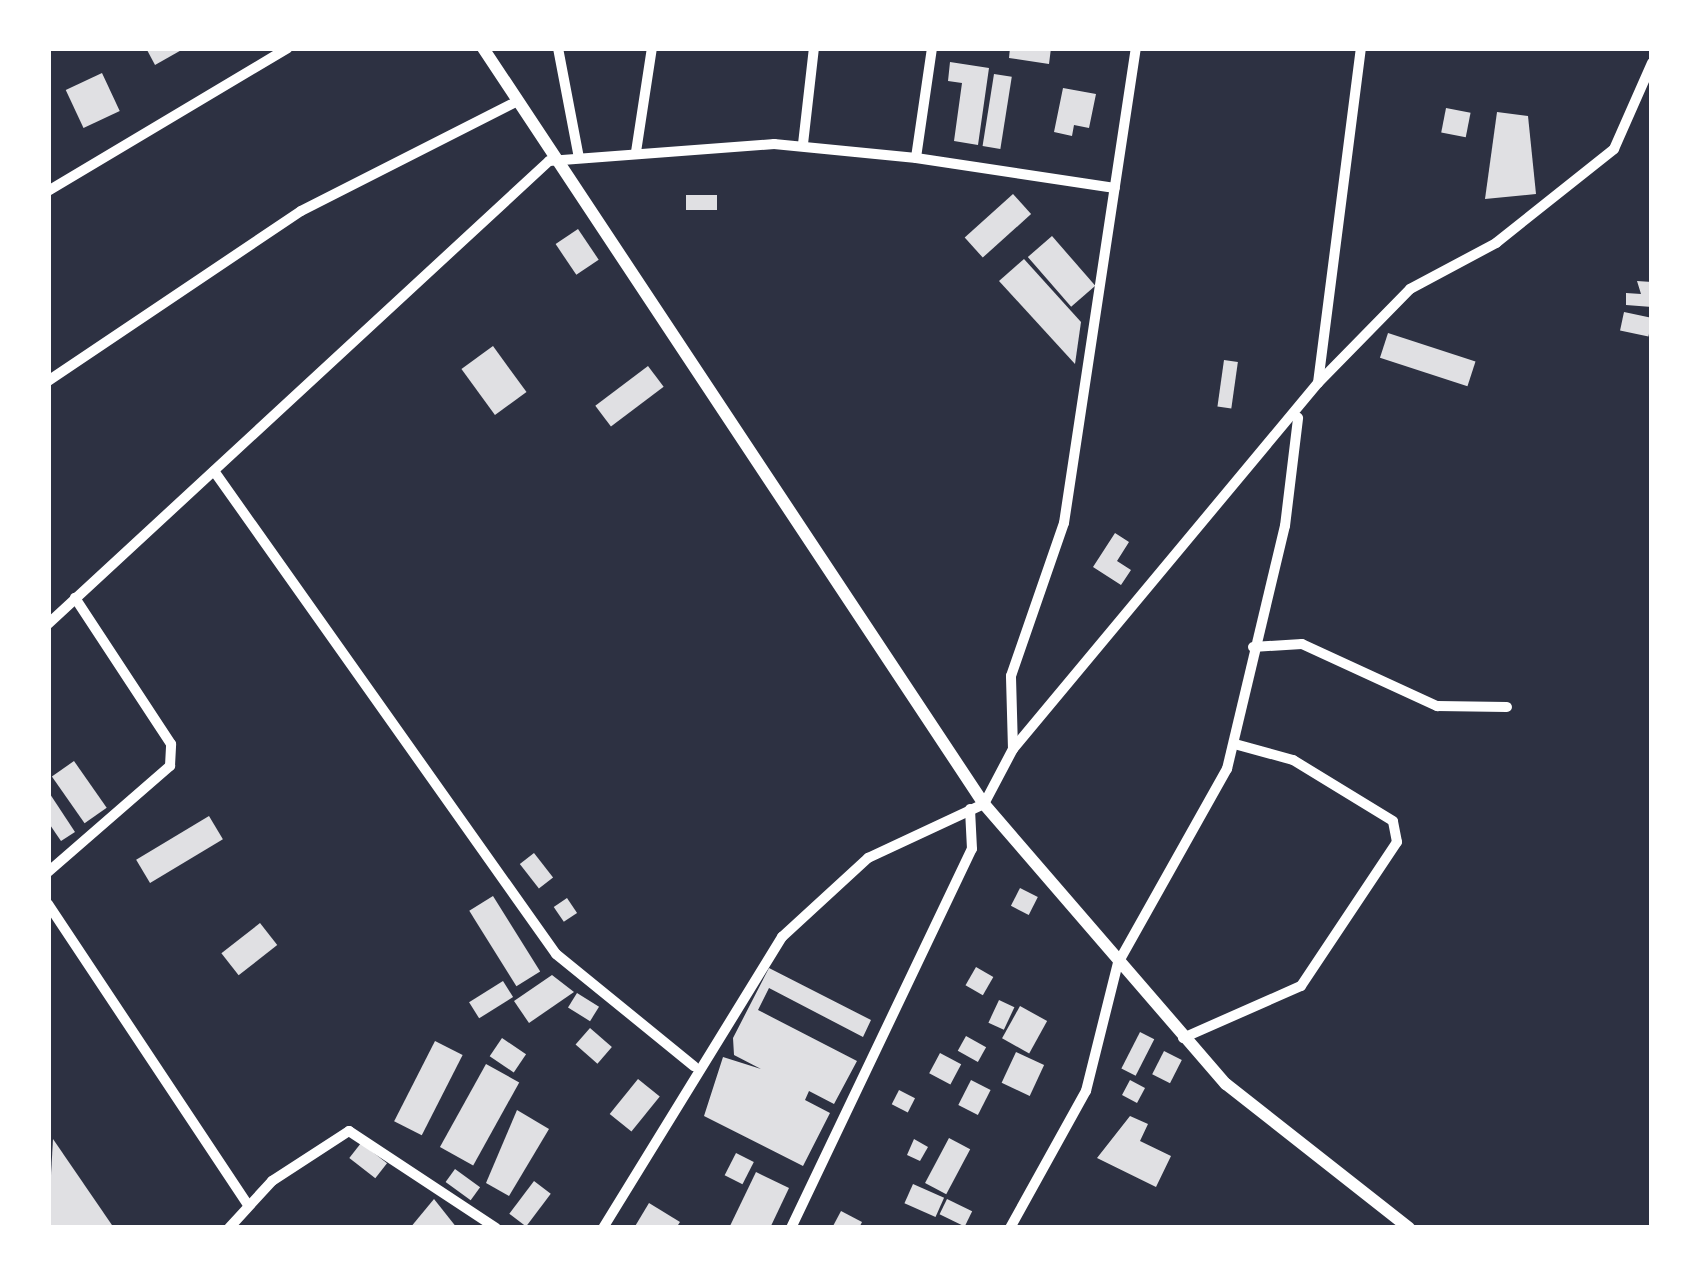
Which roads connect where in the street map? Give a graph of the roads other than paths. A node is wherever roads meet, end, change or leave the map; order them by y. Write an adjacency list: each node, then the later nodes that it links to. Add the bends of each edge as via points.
1 (288, 48): 17 (street)
2 (483, 48): 10 (street)
3 (558, 48): 13 (street)
4 (652, 48): 12 (street)
5 (814, 48): 11 (street)
6 (932, 48): 14 (street)
7 (1136, 48): 16 (street)
8 (1361, 48): 19 (street)
9 (1652, 63): 19 (street, via 1614,149 1496,243 1410,289)
10 (514, 103): 15 (street); 18 (street, via 301,212)
11 (803, 144): 12 (street); 14 (street)
12 (636, 152): 13 (street)
13 (579, 158): 15 (street)
14 (916, 158): 16 (street)
15 (549, 161): 21 (street); 28 (street)
16 (1115, 188): 27 (street, via 1064,524 1011,676)
17 (48, 191)
18 (48, 381)
19 (1318, 382): 20 (street)
20 (1298, 415): 24 (street, via 1285,526); 27 (street)
21 (214, 471): 22 (street); 33 (street, via 556,954)
22 (75, 598): 23 (street); 29 (street, via 171,744 170,766)
23 (48, 624)
24 (1252, 647): 25 (street, via 1302,644 1437,706); 26 (street)
25 (1508, 707)
26 (1235, 744): 31 (street); 32 (street, via 1293,760 1393,821 1397,842 1301,986)
27 (1012, 749): 28 (street)
28 (977, 807): 31 (street); 33 (street, via 908,834 823,893); 38 (street, via 972,849)
29 (48, 872)
30 (48, 904): 34 (street)
31 (1118, 963): 32 (street); 39 (street, via 1086,1091)
32 (1183, 1038): 40 (street, via 1277,1131)
33 (694, 1066): 37 (street)
34 (247, 1203): 35 (street); 36 (street, via 349,1131)
35 (229, 1228)
36 (496, 1228)
37 (603, 1228)
38 (790, 1228)
39 (1010, 1228)
40 (1409, 1228)

